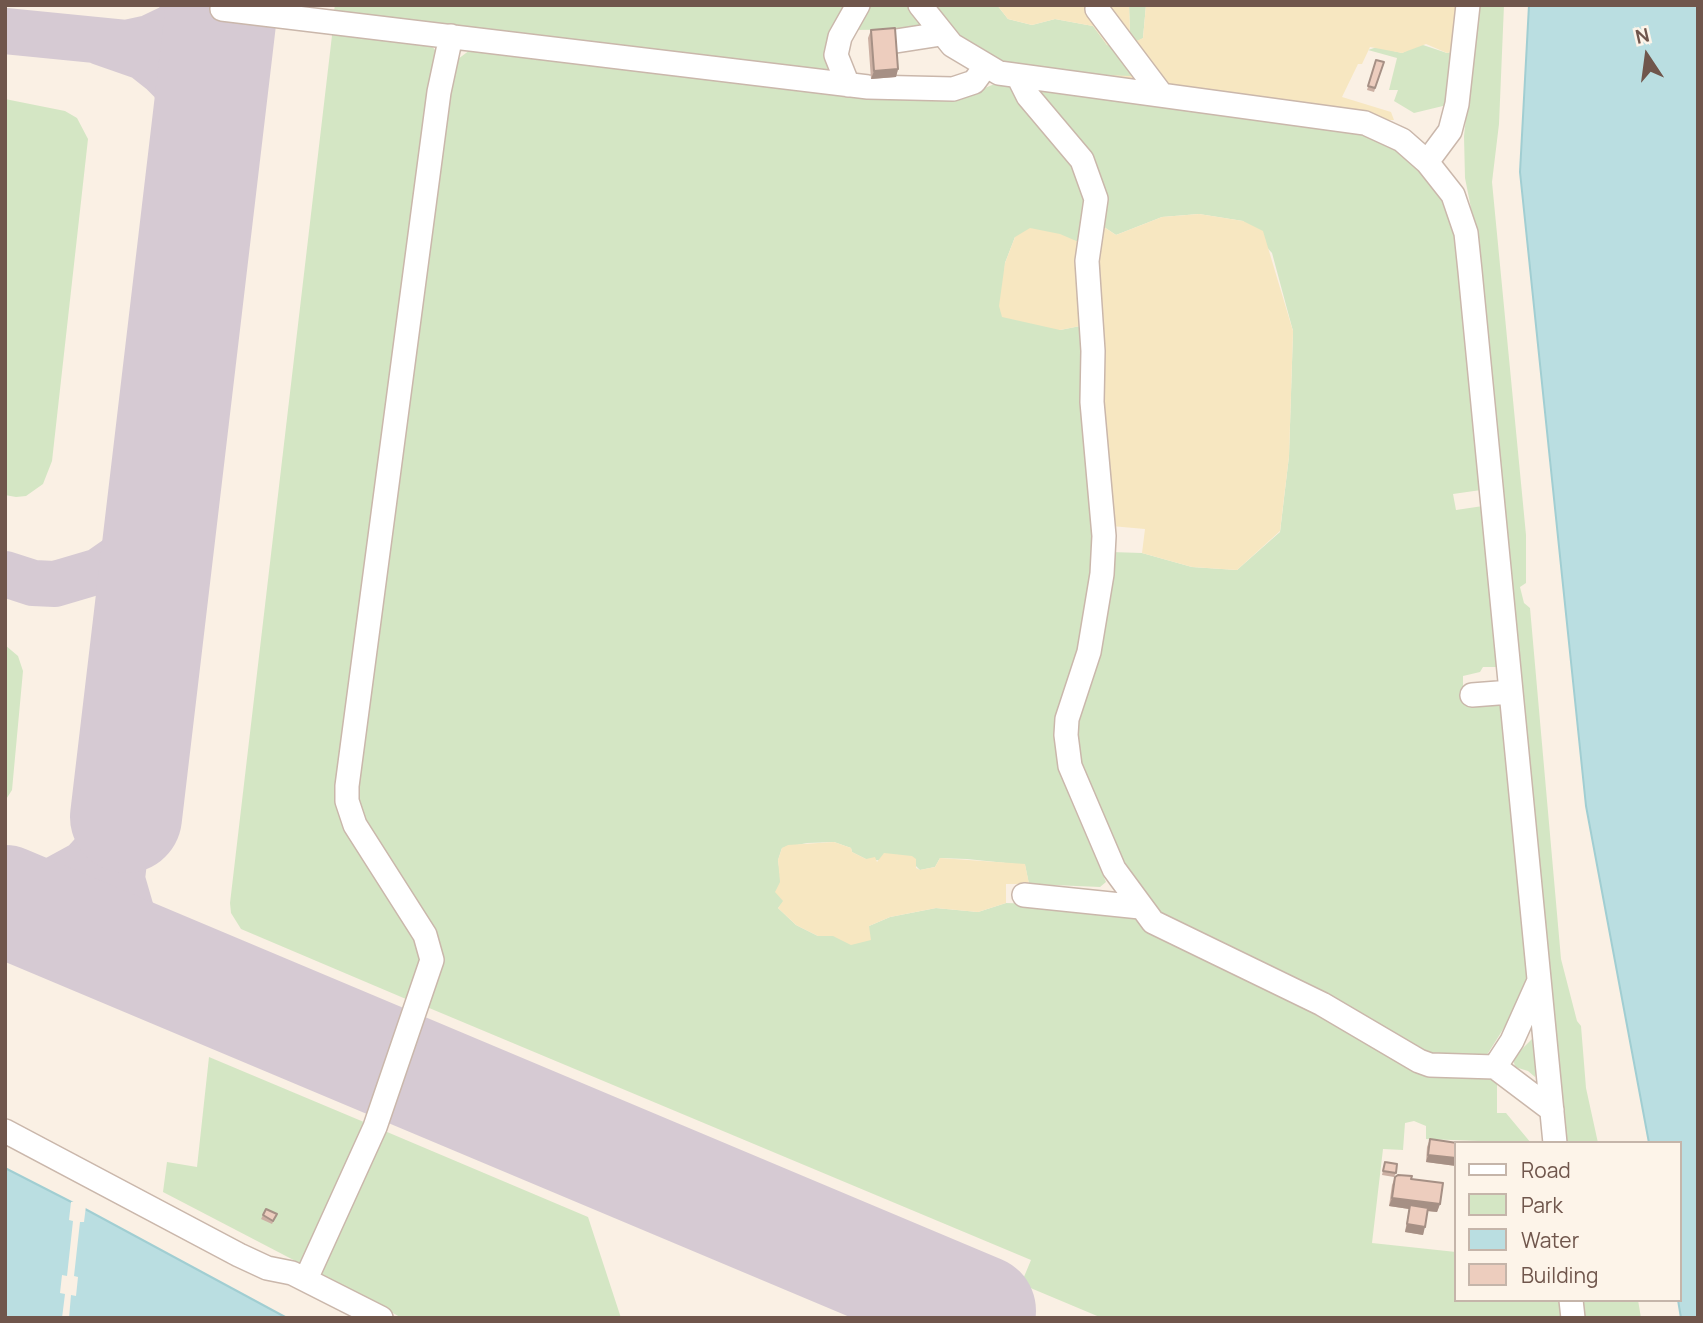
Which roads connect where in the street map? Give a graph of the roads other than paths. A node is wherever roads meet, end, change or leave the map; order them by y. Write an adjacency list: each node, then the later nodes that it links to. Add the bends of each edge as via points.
1 (859, 5): 11 (lane, via 839,37 836,55)
2 (920, 5): 6 (lane)
3 (1468, 5): 13 (lane, via 1450,131)
4 (222, 9): 7 (lane)
5 (1097, 9): 12 (lane)
6 (941, 34): 8 (lane); 9 (lane)
7 (451, 36): 11 (lane); 23 (lane, via 439,92 347,786 355,825 425,935 432,960 375,1127)
8 (896, 41)
9 (985, 67): 10 (lane); 11 (lane, via 974,82 953,89)
10 (1018, 78): 12 (lane); 17 (lane, via 1082,160 1096,199 1087,261 1092,402 1104,536 1102,575 1089,652 1066,735 1070,766 1114,869)
11 (848, 85)
12 (1161, 94): 13 (lane, via 1348,118 1387,131)
13 (1427, 162): 14 (lane, via 1452,195 1466,233)
14 (1511, 692): 15 (lane); 18 (lane)
15 (1472, 695)
16 (1024, 895): 17 (lane)
17 (1140, 907): 19 (lane, via 1153,922 1322,1004 1404,1054 1430,1065)
18 (1539, 980): 19 (lane); 20 (lane)
19 (1495, 1067): 20 (lane)
20 (1552, 1110): 22 (lane)
21 (5, 1131): 23 (lane, via 239,1255)
22 (1556, 1141)
23 (306, 1279): 24 (lane)
24 (381, 1318)

